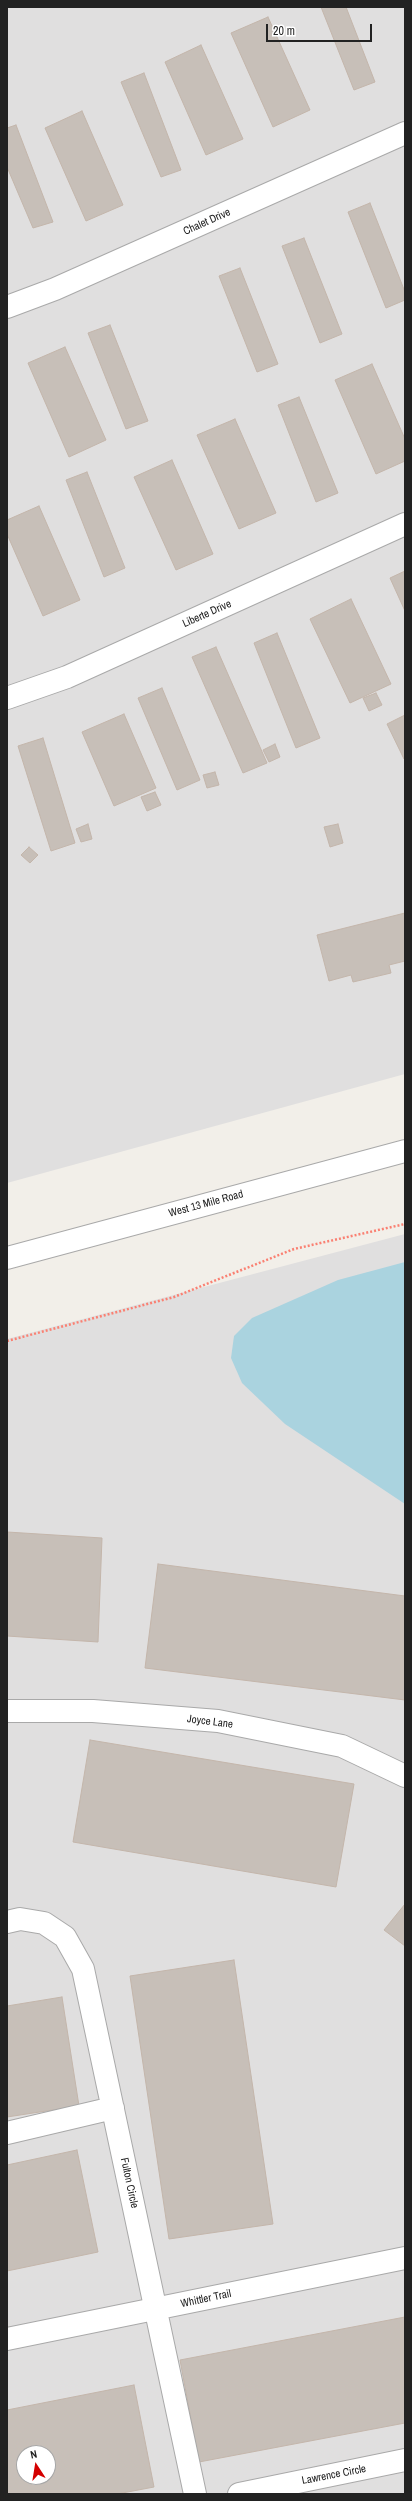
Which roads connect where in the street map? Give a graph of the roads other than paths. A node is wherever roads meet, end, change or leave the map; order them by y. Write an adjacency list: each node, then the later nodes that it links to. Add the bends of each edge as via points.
1 (405, 133): 2 (street, Chalet Drive, via 55,289)
2 (7, 307)
3 (405, 524): 4 (street, Liberte Drive, via 67,677)
4 (7, 698)
5 (405, 1151): 6 (street, West 13 Mile Road)
6 (7, 1258)
7 (7, 1711): 8 (street, Joyce Lane, via 93,1711 218,1721 342,1746)
8 (405, 1776)
9 (7, 1922): 10 (street, Fulton Circle, via 20,1919 44,1923 65,1937 69,1944 83,1969)
10 (113, 2108): 11 (street); 13 (street, Fulton Circle)
11 (7, 2133)
12 (405, 2258): 13 (street, Whittler Trail)
13 (156, 2310): 14 (street, Whittler Trail); 16 (street, Fulton Circle)
14 (7, 2339)
15 (405, 2460): 17 (street, Lawrence Circle)
16 (195, 2494)
17 (239, 2494)

